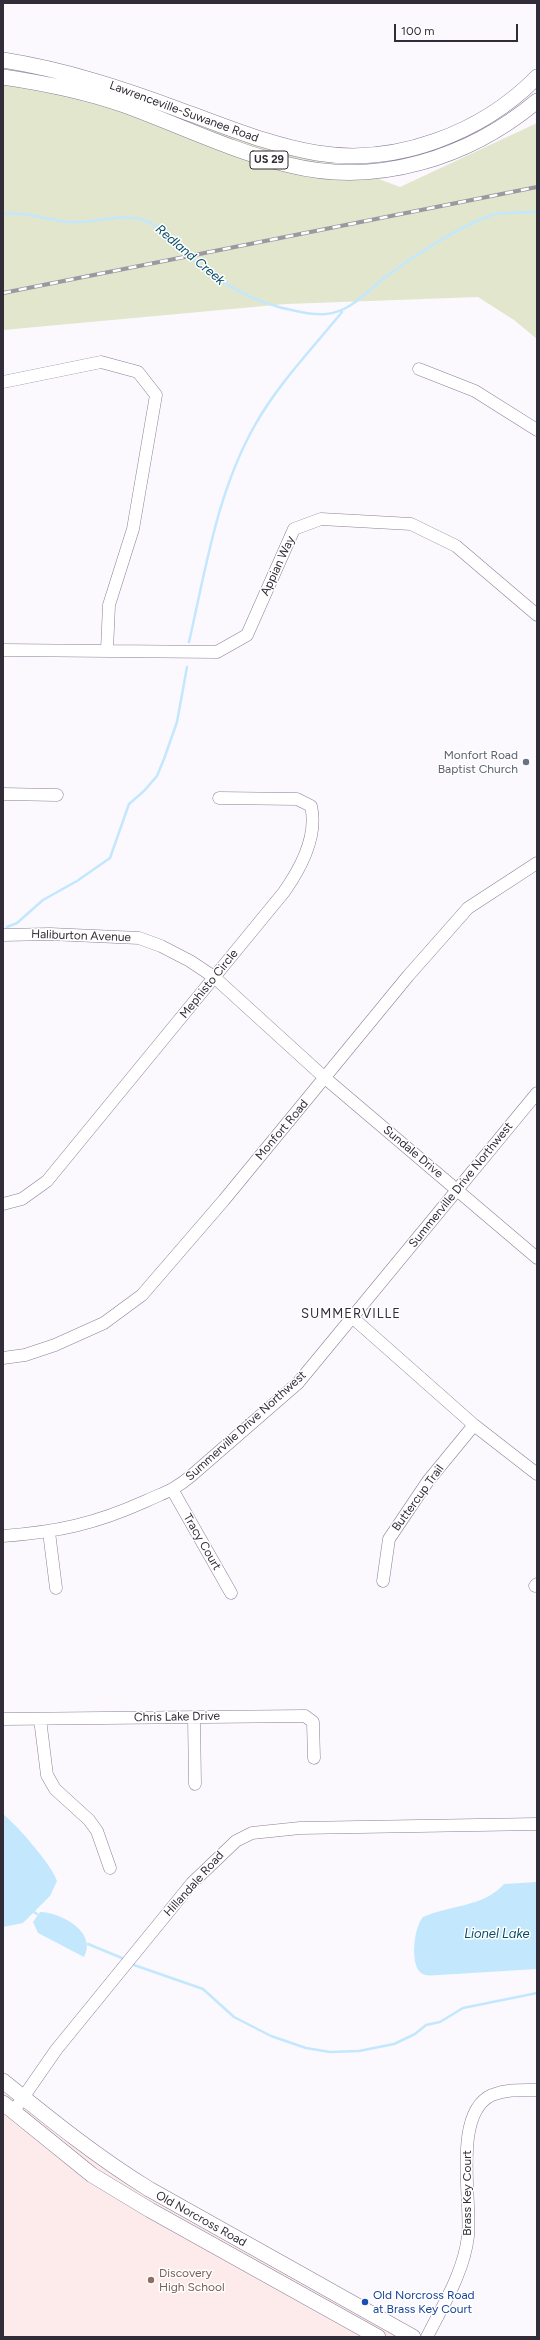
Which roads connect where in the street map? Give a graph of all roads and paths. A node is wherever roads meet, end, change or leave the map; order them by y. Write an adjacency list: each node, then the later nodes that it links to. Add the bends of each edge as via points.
1 (3, 60): 5 (main road, Lawrenceville-Suwanee Road / US 29, via 50,68 114,86)
2 (3, 77): 6 (main road, Lawrenceville-Suwanee Road / US 29, via 39,82 122,105)
3 (537, 77): 7 (main road, Lawrenceville-Suwanee Road / US 29, via 499,110 472,126)
4 (537, 101): 8 (main road, Lawrenceville-Suwanee Road / US 29, via 487,137)
5 (192, 114): 6 (main road); 7 (main road, Lawrenceville-Suwanee Road / US 29, via 272,143 318,154 360,155 404,150)
6 (188, 130): 8 (main road, Lawrenceville-Suwanee Road / US 29, via 253,155 290,166 324,171 385,170)
7 (439, 140): 8 (main road)
8 (446, 156)
9 (419, 369): 11 (street, via 475,391)
10 (3, 382): 14 (street, via 101,362 138,372 156,395 133,530 109,605)
11 (537, 430)
12 (537, 615): 14 (street, Appian Way, via 456,546 411,524 321,519 294,529 247,635 217,652)
13 (3, 650): 14 (street, Appian Way)
14 (107, 650)
15 (3, 794): 16 (street)
16 (58, 795)
17 (219, 798): 20 (street, Mephisto Circle, via 297,799 311,806 313,813 310,839 297,873)
18 (537, 863): 21 (street, Monfort Road, via 468,908 408,976)
19 (3, 935): 20 (street, Haliburton Avenue, via 50,934 139,938 161,946)
20 (214, 977): 21 (street, Haliburton Avenue); 24 (street, Mephisto Circle, via 47,1181 22,1200)
21 (325, 1078): 23 (street, Sundale Drive); 27 (street, Monfort Road, via 142,1295 104,1323 55,1345 25,1355)
22 (537, 1093): 23 (street, Summerville Drive Northwest)
23 (457, 1189): 25 (street, Sundale Drive); 26 (street, Summerville Drive Northwest)
24 (3, 1204)
25 (537, 1258)
26 (353, 1318): 28 (street); 30 (street, Summerville Drive Northwest, via 298,1384)
27 (3, 1358)
28 (474, 1425): 29 (street); 33 (street, Buttercup Trail, via 428,1481 389,1539)
29 (537, 1474)
30 (173, 1491): 31 (street, Summerville Drive Northwest, via 108,1517); 35 (street, Tracy Court)
31 (49, 1532): 32 (street, Summerville Drive Northwest); 34 (street)
32 (3, 1536)
33 (383, 1581)
34 (56, 1588)
35 (231, 1593)
36 (194, 1717): 38 (street, Chris Lake Drive); 39 (street, Chris Lake Drive, via 305,1716 313,1722); 40 (street)
37 (3, 1719): 38 (street, Chris Lake Drive)
38 (40, 1719): 42 (street, via 47,1775 55,1789 89,1820 97,1831)
39 (314, 1758)
40 (196, 1784)
41 (537, 1824): 45 (street, Hillandale Road, via 300,1828 252,1833 236,1841 192,1883 56,2050)
42 (110, 1868)
43 (3, 2081): 45 (main road, Old Norcross Road)
44 (537, 2090): 49 (street, Brass Key Court, via 510,2090 491,2096 480,2104 471,2122 467,2145 468,2235 463,2261)
45 (23, 2097): 46 (street, Hillandale Road); 48 (main road, Old Norcross Road, via 106,2163 149,2190)
46 (8, 2108): 47 (main road, Old Norcross Road, via 105,2183)
47 (378, 2337)
48 (413, 2337)
49 (427, 2337)

